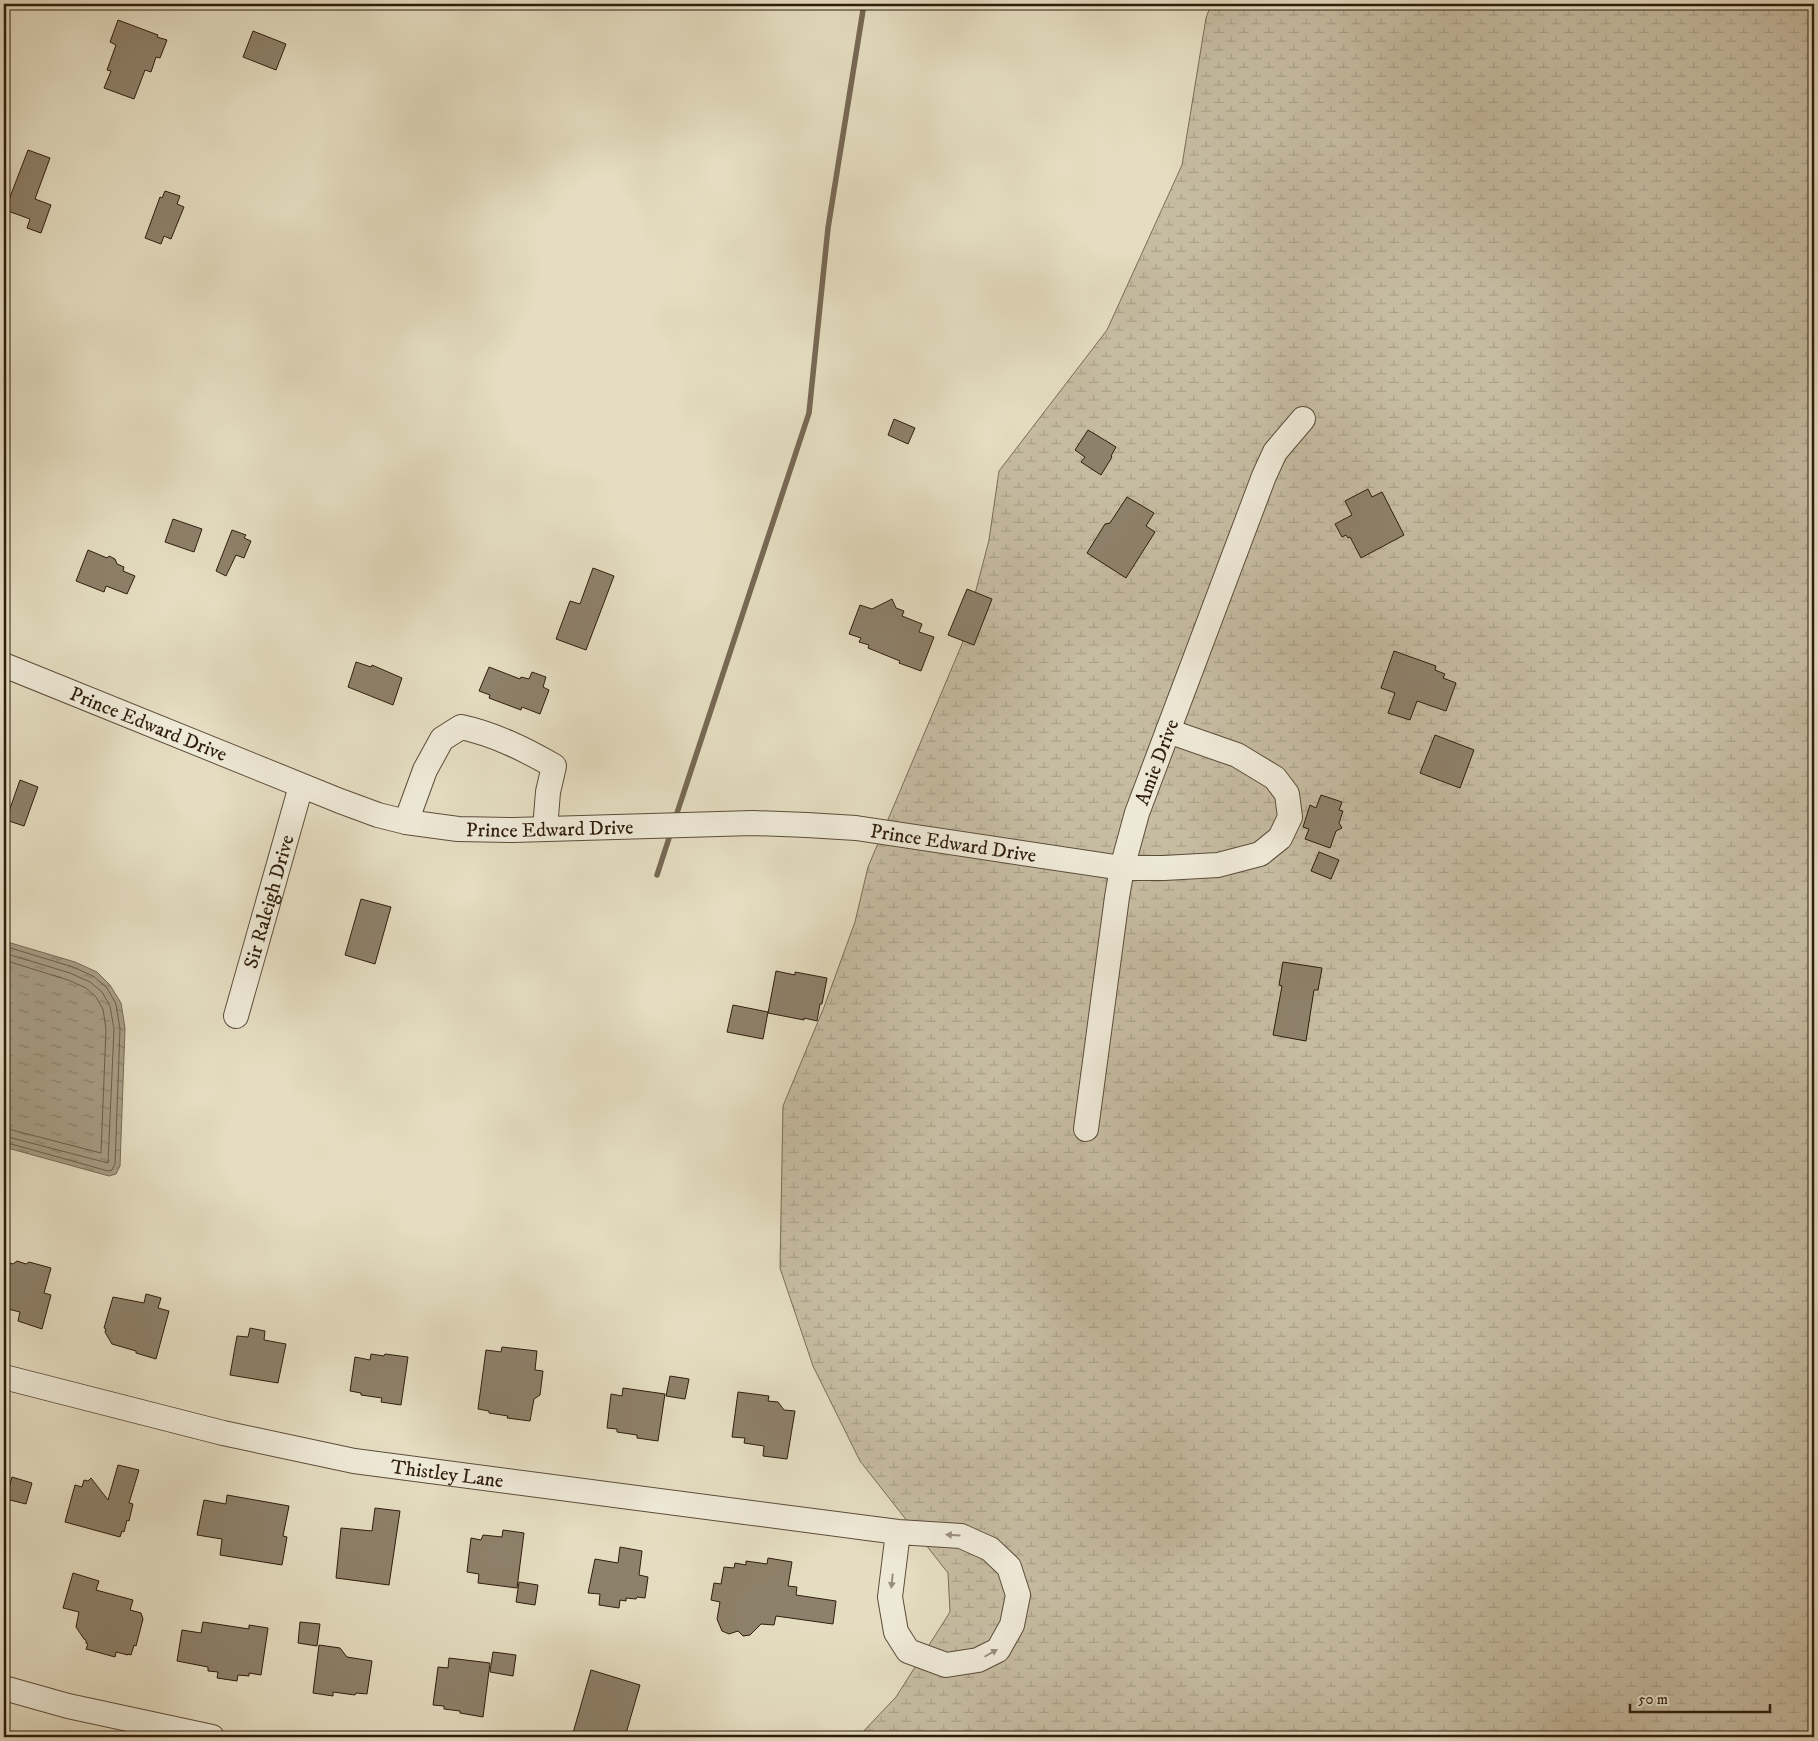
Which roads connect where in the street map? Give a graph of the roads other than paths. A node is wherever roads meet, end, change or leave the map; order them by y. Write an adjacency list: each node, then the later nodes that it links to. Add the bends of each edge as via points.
1 (1303, 419): 3 (street, Amie Drive, via 1276,452 1264,476)
2 (4, 665): 4 (street, Prince Edward Drive)
3 (1168, 731): 7 (street, Amie Drive, via 1137,813); 7 (street, Prince Edward Drive, via 1237,755 1275,778 1287,794 1290,817 1280,838 1260,854 1218,865)
4 (301, 786): 5 (street, Prince Edward Drive); 8 (street, Sir Raleigh Drive)
5 (406, 822): 6 (street, Prince Edward Drive, via 458,829); 6 (street, via 425,770 442,738 461,726 529,751 554,766)
6 (545, 829): 7 (street, Prince Edward Drive, via 753,823 817,825)
7 (1122, 868): 9 (street, Amie Drive)
8 (236, 1016)
9 (1086, 1129)
10 (4, 1377): 11 (street, Thistley Lane, via 223,1433 354,1461)
11 (898, 1532): 11 (street, Thistley Lane, one-way to 11, via 890,1597 896,1632 908,1651 946,1665 978,1660 998,1650 1012,1625 1018,1595 1009,1566 990,1548 961,1536)
12 (4, 1688): 13 (street, via 68,1706)
13 (212, 1737)

